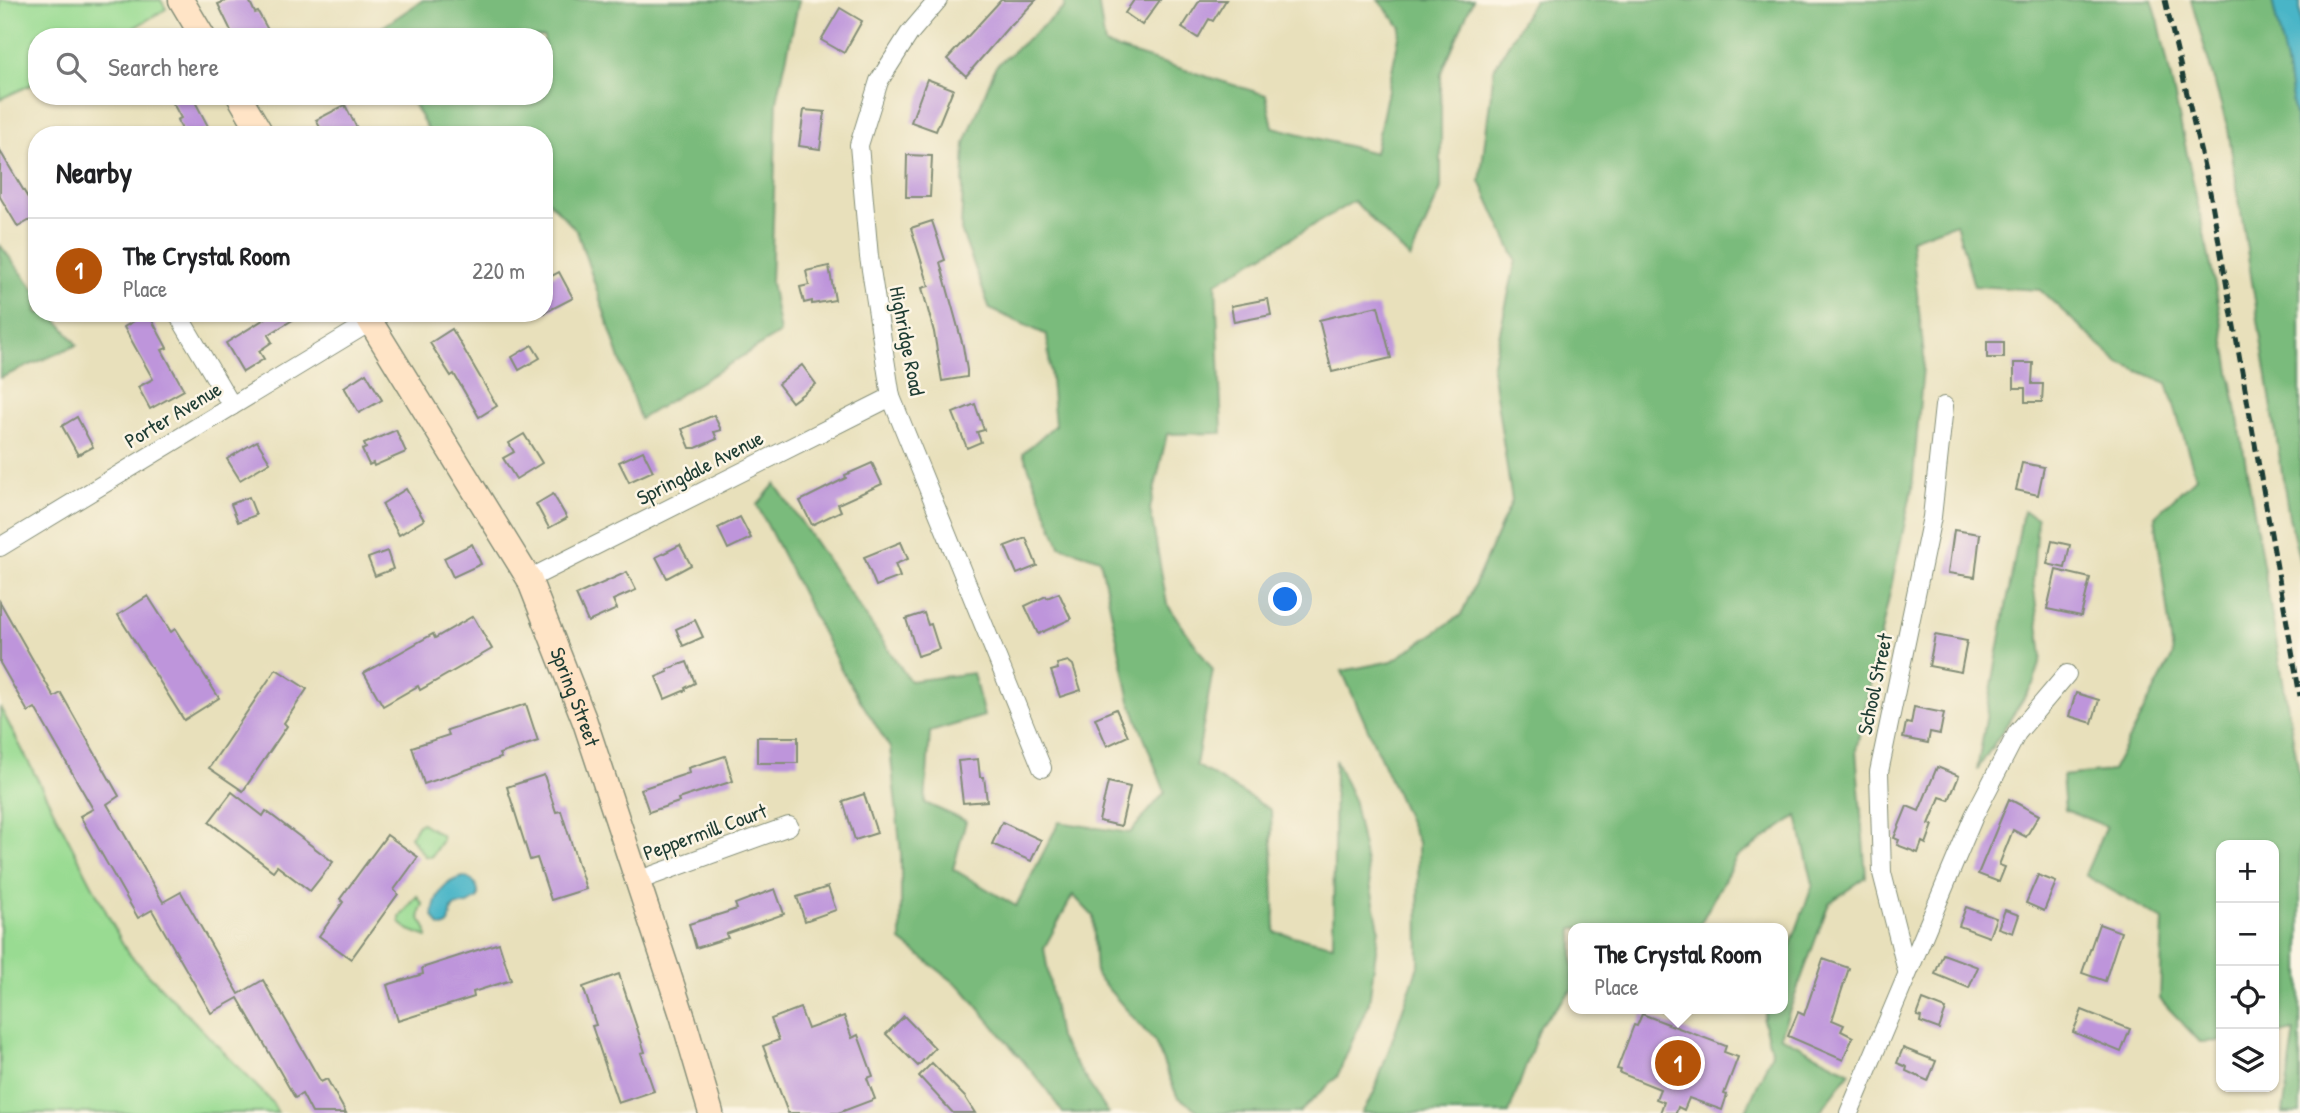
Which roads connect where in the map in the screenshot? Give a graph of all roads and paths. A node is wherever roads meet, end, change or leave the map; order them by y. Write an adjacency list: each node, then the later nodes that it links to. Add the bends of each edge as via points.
1 (181, 0): 3 (main road)
2 (938, 0): 9 (street, Highridge Road, via 879,81 859,145 869,257)
3 (198, 28)
4 (244, 105): 5 (main road)
5 (257, 126)
6 (182, 322): 10 (street)
7 (361, 322): 10 (street, Porter Avenue)
8 (369, 322): 13 (main road, Spring Street)
9 (891, 397): 13 (street, Springdale Avenue); 15 (street, Highridge Road)
10 (232, 406): 12 (street, Porter Avenue)
11 (1944, 406): 18 (street, School Street, via 1932,517 1879,772 1882,873)
12 (0, 547)
13 (529, 579): 17 (main road, Spring Street, via 585,722)
14 (2067, 674): 18 (street, via 2017,733 1974,816)
15 (1042, 768)
16 (789, 826): 17 (street, Peppermill Court)
17 (637, 881): 19 (main road, Spring Street)
18 (1907, 971): 20 (street)
19 (711, 1113)
20 (1849, 1113)

